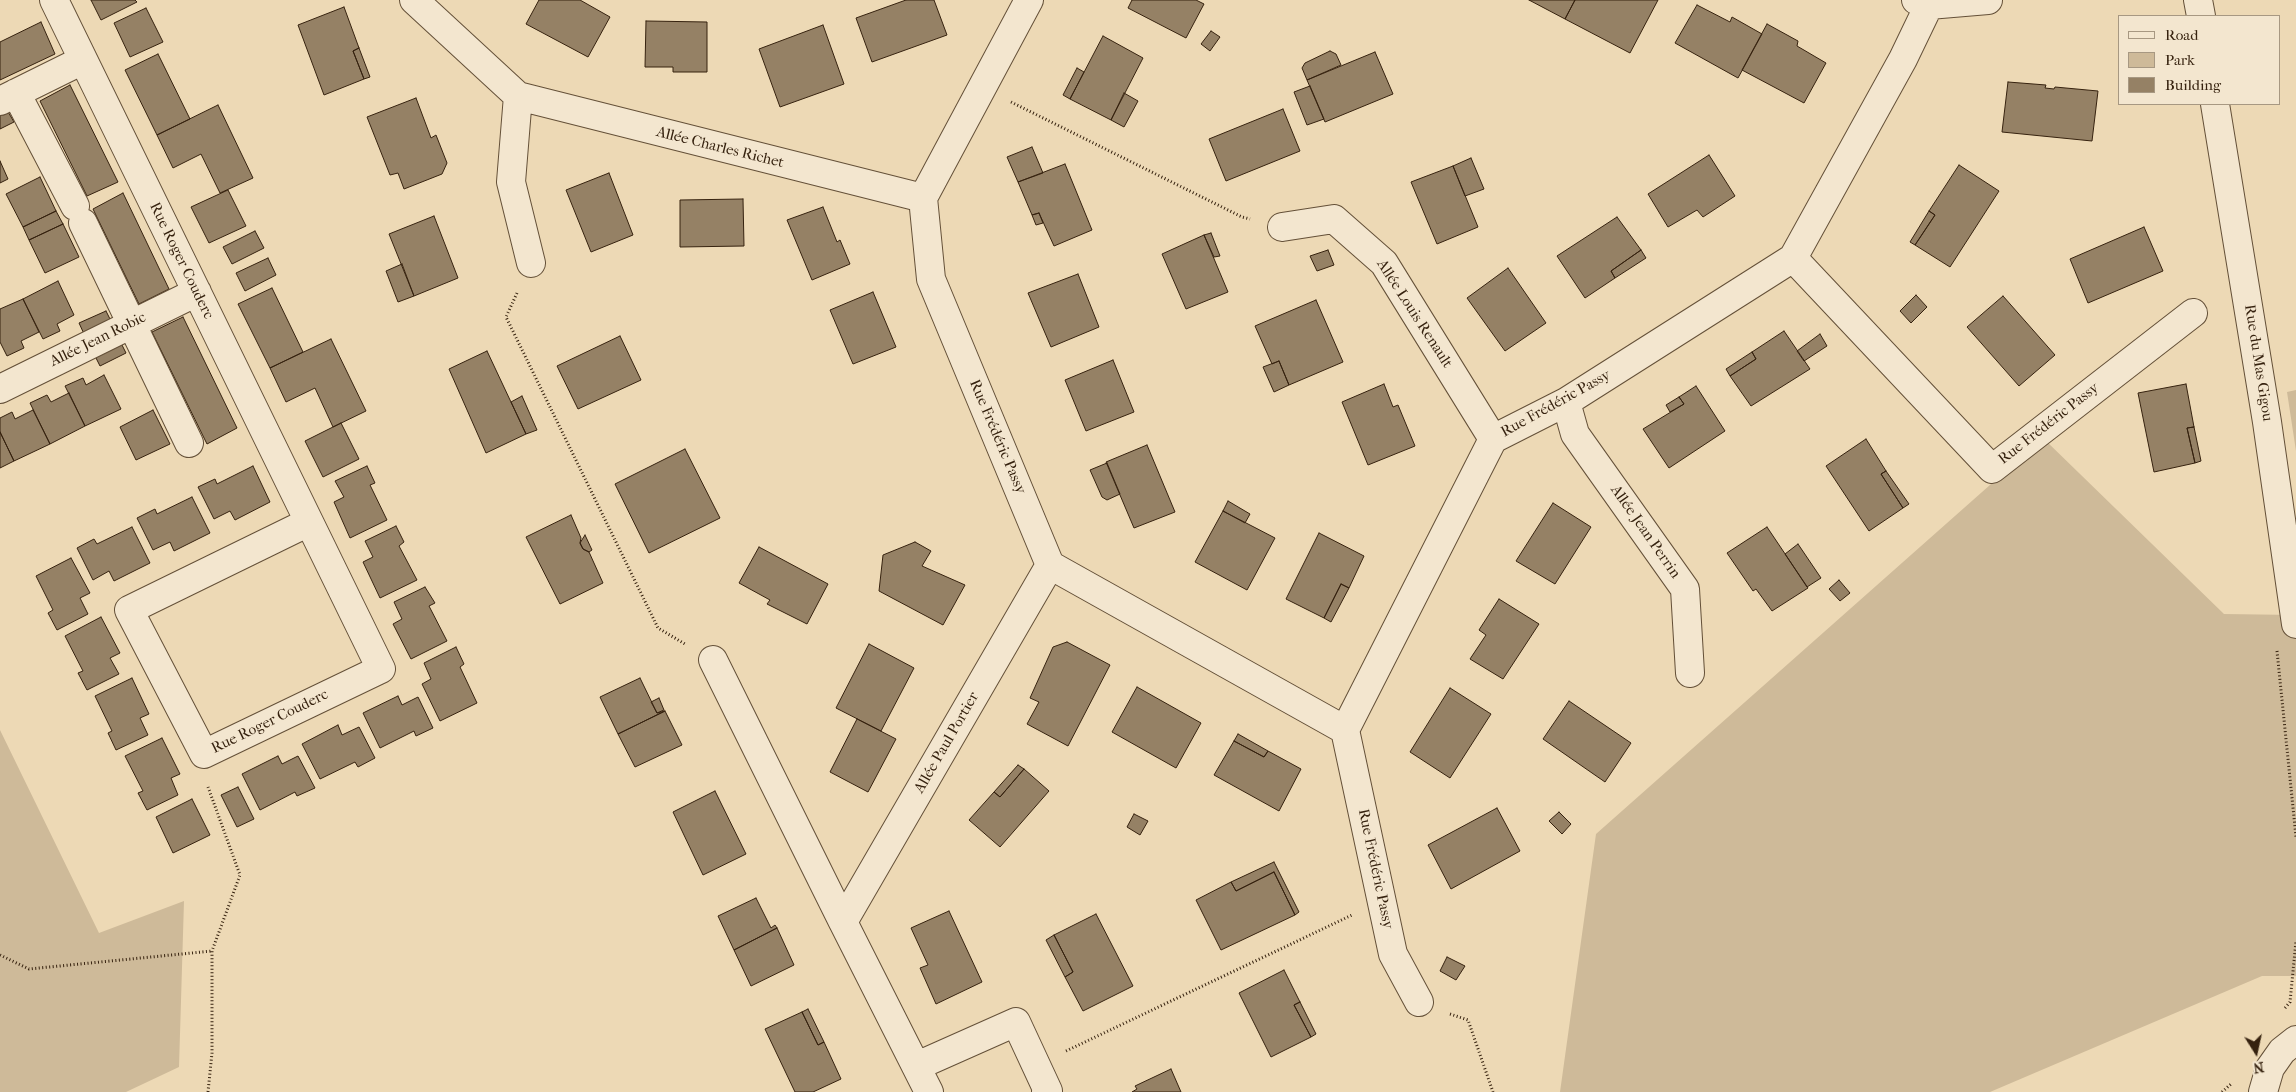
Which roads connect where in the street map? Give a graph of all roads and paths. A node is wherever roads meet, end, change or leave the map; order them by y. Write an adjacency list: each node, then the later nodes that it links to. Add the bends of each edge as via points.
1 (54, 0): 8 (street, Rue Roger Couderc)
2 (414, 0): 10 (street, Allée Charles Richet)
3 (1029, 0): 9 (street)
4 (1988, 0): 6 (street)
5 (2198, 0): 7 (street)
6 (1922, 2): 15 (street, Rue Frédéric Passy, via 1903,59)
7 (2201, 15)
8 (83, 60): 11 (street); 17 (street, Rue Roger Couderc)
9 (982, 87): 13 (street); 14 (path, via 1242,217)
10 (518, 96): 13 (street, Allée Charles Richet); 16 (street, via 511,182)
11 (8, 97): 19 (street, via 79,214)
12 (2215, 105): 26 (street, Rue du Mas Gigou, via 2266,413)
13 (923, 198): 25 (street, Rue Frédéric Passy, via 930,279)
14 (1282, 227): 22 (street, Allée Louis Renault, via 1334,219 1384,264)
15 (1793, 258): 18 (street, Rue Frédéric Passy, via 1992,468); 21 (street, Rue Frédéric Passy)
16 (531, 263): 28 (path, via 506,317 658,628)
17 (197, 292): 19 (street, Allée Jean Robic); 24 (street, Rue Roger Couderc)
18 (2193, 313)
19 (132, 324): 20 (street, Allée Jean Robic); 23 (street)
20 (0, 389)
21 (1566, 402): 22 (street, Rue Frédéric Passy); 29 (street, Allée Jean Perrin, via 1575,434 1685,589)
22 (1494, 439): 30 (street, Rue Frédéric Passy)
23 (190, 443)
24 (309, 522): 31 (street, Rue Roger Couderc, via 381,669); 31 (street, Rue Roger Couderc, via 129,610)
25 (1050, 565): 30 (street); 34 (street, Allée Paul Portier)
26 (2296, 624)
27 (2277, 649): 32 (path)
28 (713, 660): 34 (street)
29 (1690, 673)
30 (1345, 730): 33 (street, Rue Frédéric Passy)
31 (204, 754): 35 (path, via 209,792 240,875)
32 (2296, 837)
33 (1383, 904): 37 (street, Rue Frédéric Passy, via 1393,954); 39 (path, via 1358,912)
34 (843, 922): 40 (street)
35 (212, 951): 36 (path, via 29,969); 41 (path, via 212,1053)
36 (0, 955)
37 (1419, 1002): 44 (path, via 1468,1020)
38 (2296, 1040): 45 (street, via 2282,1051 2270,1068)
39 (1036, 1065): 40 (street, via 1016,1022); 43 (street)
40 (917, 1066): 42 (street)
41 (208, 1092)
42 (929, 1092)
43 (1046, 1092)
44 (1493, 1092)
45 (2263, 1092)

